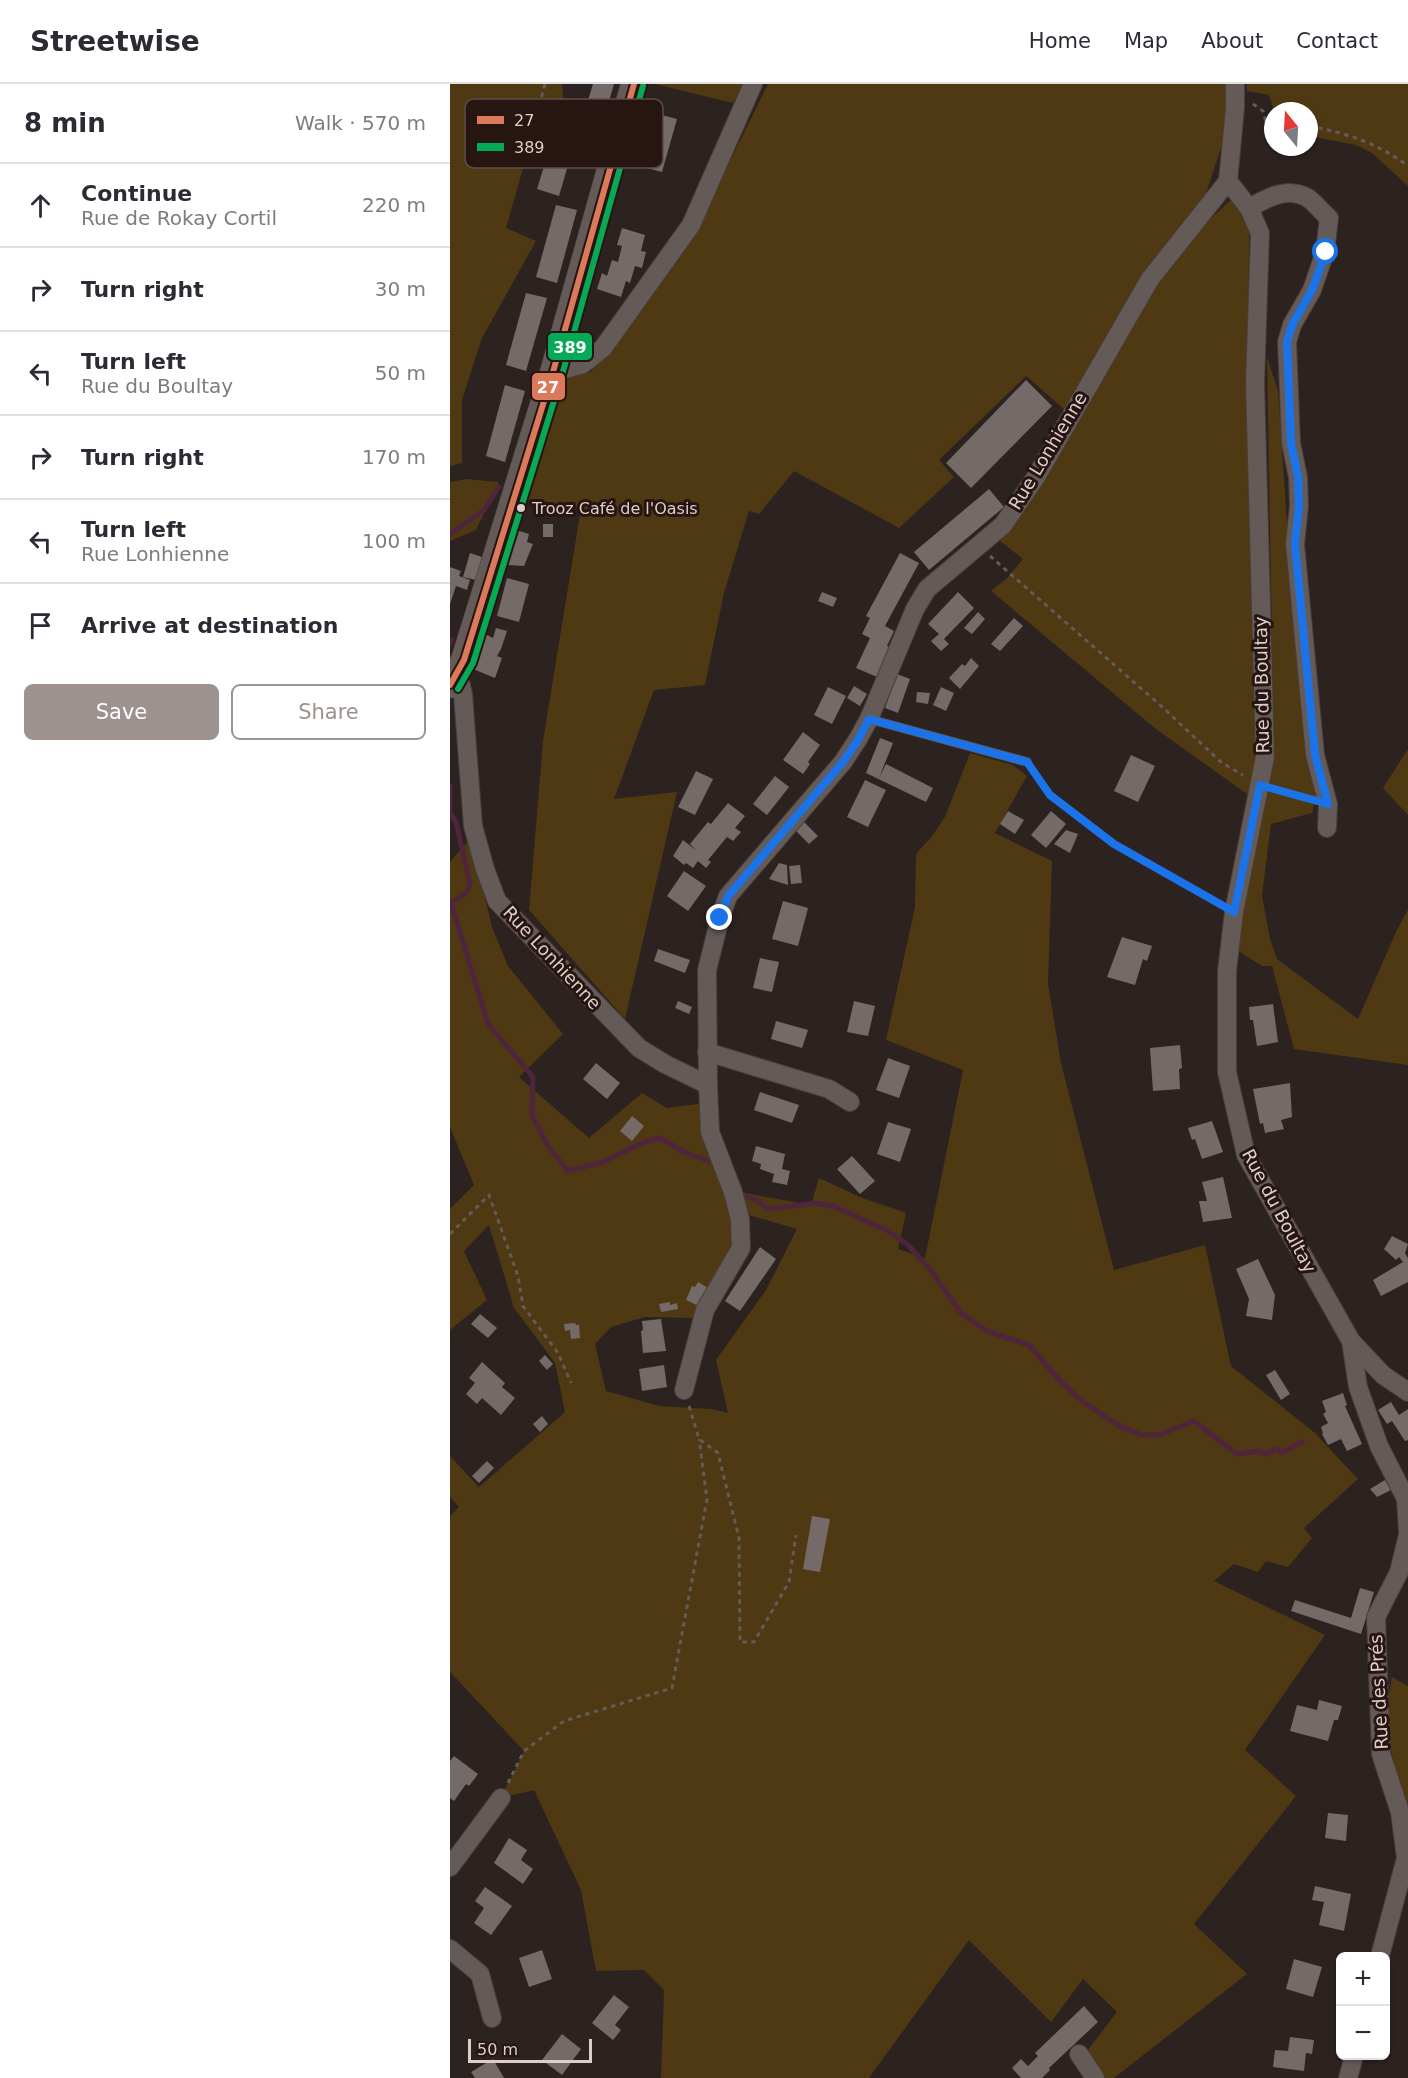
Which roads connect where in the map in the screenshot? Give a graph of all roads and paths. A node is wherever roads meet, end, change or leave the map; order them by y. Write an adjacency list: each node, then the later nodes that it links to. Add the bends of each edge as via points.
1 (545, 84): 5 (path)
2 (634, 84): 6 (street)
3 (753, 84): 14 (street, via 691,225 603,348 583,364)
4 (1235, 84): 7 (street)
5 (541, 99)
6 (630, 99)
7 (1235, 108): 8 (path, via 1250,102); 12 (street)
8 (1264, 115)
9 (1318, 128): 10 (path, via 1341,132 1383,149)
10 (1408, 166)
11 (610, 168): 14 (street)
12 (1228, 182): 13 (street, Rue du Boultay); 15 (street, Rue Lonhienne, via 1150,279 1036,477 1003,525)
13 (1249, 208): 19 (street, Rue du Boultay, via 1260,233 1255,383 1265,757); 20 (street, via 1284,192 1306,197 1329,218 1326,252 1287,342 1291,443 1298,477 1295,544 1315,755)
14 (553, 372): 16 (street, via 464,660)
15 (980, 547): 17 (street, Rue Lonhienne, via 927,589); 19 (path, via 1222,763)
16 (454, 679): 24 (street, Rue Lonhienne, via 463,694 473,826 497,901 639,1048)
17 (869, 719): 18 (lane); 23 (street, Rue Lonhienne, via 843,762 728,896 707,970)
18 (1027, 762): 22 (path, via 1050,795 1114,844)
19 (1260, 785): 20 (path); 22 (street, Rue du Boultay)
20 (1328, 804): 21 (street)
21 (1327, 828)
22 (1234, 912): 27 (street, Rue du Boultay, via 1227,970 1227,1072 1246,1155)
23 (707, 1052): 24 (street, Rue Lonhienne); 25 (street, via 830,1089)
24 (708, 1084): 29 (street, Rue Lonhienne, via 710,1132 740,1219 741,1248 705,1310)
25 (850, 1102)
26 (450, 1234): 28 (path, via 489,1195 518,1276 524,1306 558,1353)
27 (1351, 1341): 30 (street, Rue du Boultay, via 1383,1375); 32 (street, Rue des Prés, via 1358,1387 1379,1446 1406,1499)
28 (571, 1383)
29 (684, 1390): 31 (path)
30 (1408, 1392)
31 (699, 1439): 33 (path, via 718,1454 739,1538 740,1642 754,1642 789,1582); 34 (path, via 707,1499 672,1688 564,1721 524,1751)
32 (1408, 1533): 37 (street, Rue des Prés, via 1399,1572 1376,1617 1381,1754 1400,1812 1406,1857)
33 (796, 1535)
34 (501, 1798): 35 (street)
35 (450, 1867)
36 (450, 1949): 38 (street, via 480,1974)
37 (1381, 1952)
38 (492, 2018)
39 (1079, 2054): 41 (street)
40 (1353, 2060): 42 (street)
41 (1095, 2078)
42 (1348, 2078)

